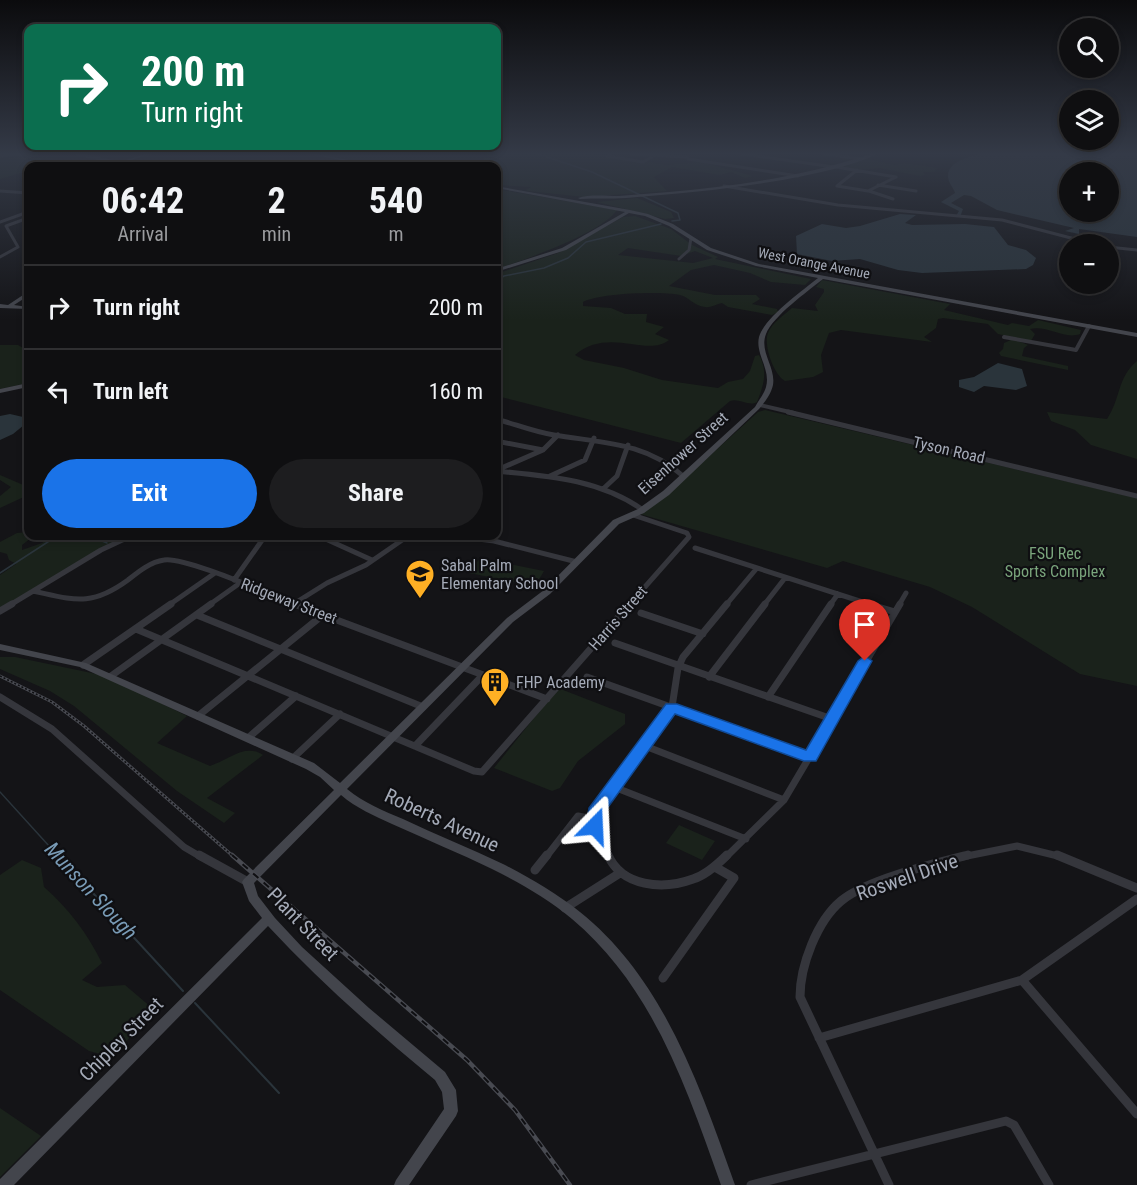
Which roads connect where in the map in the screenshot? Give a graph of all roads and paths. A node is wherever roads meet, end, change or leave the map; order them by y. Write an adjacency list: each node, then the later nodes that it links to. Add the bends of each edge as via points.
1 (620, 209): 3 (street, West Orange Avenue)
2 (885, 209): 8 (street, via 1002,220)
3 (624, 210): 4 (street, West Orange Avenue); 14 (street, via 580,238)
4 (630, 211): 9 (street, West Orange Avenue, via 665,222); 14 (street, via 561,250)
5 (24, 213): 7 (street)
6 (24, 219): 12 (street, via 6,226 18,247)
7 (0, 222)
8 (1059, 235)
9 (691, 238): 13 (street, via 689,250); 16 (street, West Orange Avenue, via 737,260)
10 (1119, 248): 11 (street)
11 (1137, 250)
12 (0, 257)
13 (679, 259)
14 (517, 264): 15 (street)
15 (501, 269)
16 (822, 277): 21 (street, West Orange Avenue); 26 (street, Eisenhower Street, via 764,331 761,342 770,382)
17 (24, 297): 19 (street)
18 (0, 306): 19 (street)
19 (10, 306): 20 (street)
20 (24, 308)
21 (1089, 326): 22 (street, West Orange Avenue); 23 (street, via 1076,350)
22 (1137, 335)
23 (1004, 337)
24 (24, 386): 25 (street)
25 (0, 391)
26 (760, 405): 36 (street, Eisenhower Street); 38 (street, Tyson Road)
27 (501, 420): 28 (street)
28 (558, 435): 29 (street); 32 (street)
29 (594, 438): 31 (street); 35 (street, via 588,460)
30 (501, 442): 32 (street)
31 (628, 445): 36 (street, via 667,463); 37 (street, via 617,476)
32 (543, 450): 33 (street)
33 (501, 469)
34 (501, 471): 35 (street)
35 (550, 476): 37 (street)
36 (683, 476): 39 (street, Eisenhower Street)
37 (603, 489): 39 (street)
38 (1137, 496)
39 (643, 510): 40 (street, Eisenhower Street)
40 (633, 515): 48 (street, Eisenhower Street, via 616,522); 79 (street, Harris Street, via 689,537)
41 (122, 540): 53 (street)
42 (263, 540): 52 (street)
43 (328, 540): 47 (street)
44 (402, 540): 47 (street)
45 (482, 540): 48 (street)
46 (695, 548): 49 (street)
47 (372, 560): 56 (street)
48 (577, 562): 70 (street, Eisenhower Street)
49 (756, 568): 51 (street); 63 (street)
50 (215, 573): 52 (street, Ridgeway Street); 53 (street, Ridgeway Street, via 168,558 104,596 90,600); 62 (street)
51 (784, 578): 55 (street); 75 (street)
52 (237, 582): 56 (street, Ridgeway Street); 61 (street)
53 (33, 591): 57 (street)
54 (906, 593): 58 (street)
55 (838, 594): 58 (street); 78 (street)
56 (295, 603): 60 (street, Ridgeway Street)
57 (0, 611)
58 (895, 612): 84 (street)
59 (641, 613): 63 (street)
60 (324, 614): 67 (street); 70 (street, Ridgeway Street)
61 (197, 615): 64 (street); 67 (street)
62 (136, 628): 64 (street); 68 (street)
63 (703, 634): 69 (street)
64 (162, 639): 72 (street); 73 (street)
65 (615, 643): 69 (street)
66 (0, 646): 68 (street, Roberts Avenue)
67 (281, 649): 73 (street); 80 (street)
68 (83, 665): 72 (street, Roberts Avenue)
69 (679, 666): 75 (street); 81 (street)
70 (462, 667): 71 (street, Ridgeway Street); 80 (street, Eisenhower Street)
71 (483, 675): 79 (street, Ridgeway Street); 87 (street)
72 (111, 676): 83 (street, Roberts Avenue)
73 (248, 676): 76 (street); 83 (street)
74 (588, 677): 81 (street)
75 (709, 677): 78 (street)
76 (296, 696): 82 (street); 86 (street)
77 (0, 697): 101 (street, Plant Street, via 52,729 184,847)
78 (768, 697): 84 (street)
79 (547, 699): 87 (street, Harris Street, via 482,772)
80 (423, 707): 85 (street, Eisenhower Street)
81 (672, 707): 88 (street); 89 (street)
82 (340, 714): 85 (street); 90 (street)
83 (198, 716): 86 (street, Roberts Avenue)
84 (832, 719): 89 (street)
85 (393, 737): 87 (street); 91 (street, Eisenhower Street)
86 (248, 738): 90 (street, Roberts Avenue)
87 (415, 746)
88 (645, 746): 93 (street); 95 (street)
89 (810, 757): 95 (street)
90 (292, 759): 92 (street, Roberts Avenue)
91 (354, 776): 92 (street, via 343,780); 94 (street, Eisenhower Street)
92 (329, 777): 94 (street, Roberts Avenue)
93 (614, 787): 96 (street); 97 (street)
94 (341, 789): 101 (street, Eisenhower Street); 104 (street, Roberts Avenue, via 375,811 516,876)
95 (784, 800): 97 (street)
96 (594, 819): 99 (street, via 578,816); 100 (street, via 600,841)
97 (746, 839): 98 (street)
98 (715, 867): 100 (street, via 695,879 671,885 631,881); 106 (street, via 734,878)
99 (536, 870)
100 (620, 873): 104 (street)
101 (248, 882): 105 (street, Plant Street, via 249,894)
102 (1137, 888): 108 (street, Roswell Drive, via 1040,850 1009,846 917,871 854,894 833,910 800,980 800,997)
103 (1137, 899): 107 (street)
104 (566, 908): 113 (street, Roberts Avenue, via 622,962 666,1027)
105 (267, 920): 111 (street, Chipley Street); 112 (street, Plant Street, via 440,1076 449,1090 452,1106 441,1129)
106 (663, 978)
107 (1022, 980): 108 (street); 109 (street)
108 (819, 1038): 110 (street, Roswell Drive)
109 (1137, 1114)
110 (875, 1154): 114 (street); 115 (street, Roswell Drive); 116 (street, via 1010,1121)
111 (4, 1185)
112 (401, 1185)
113 (728, 1185)
114 (751, 1185)
115 (889, 1185)
116 (1049, 1185)

